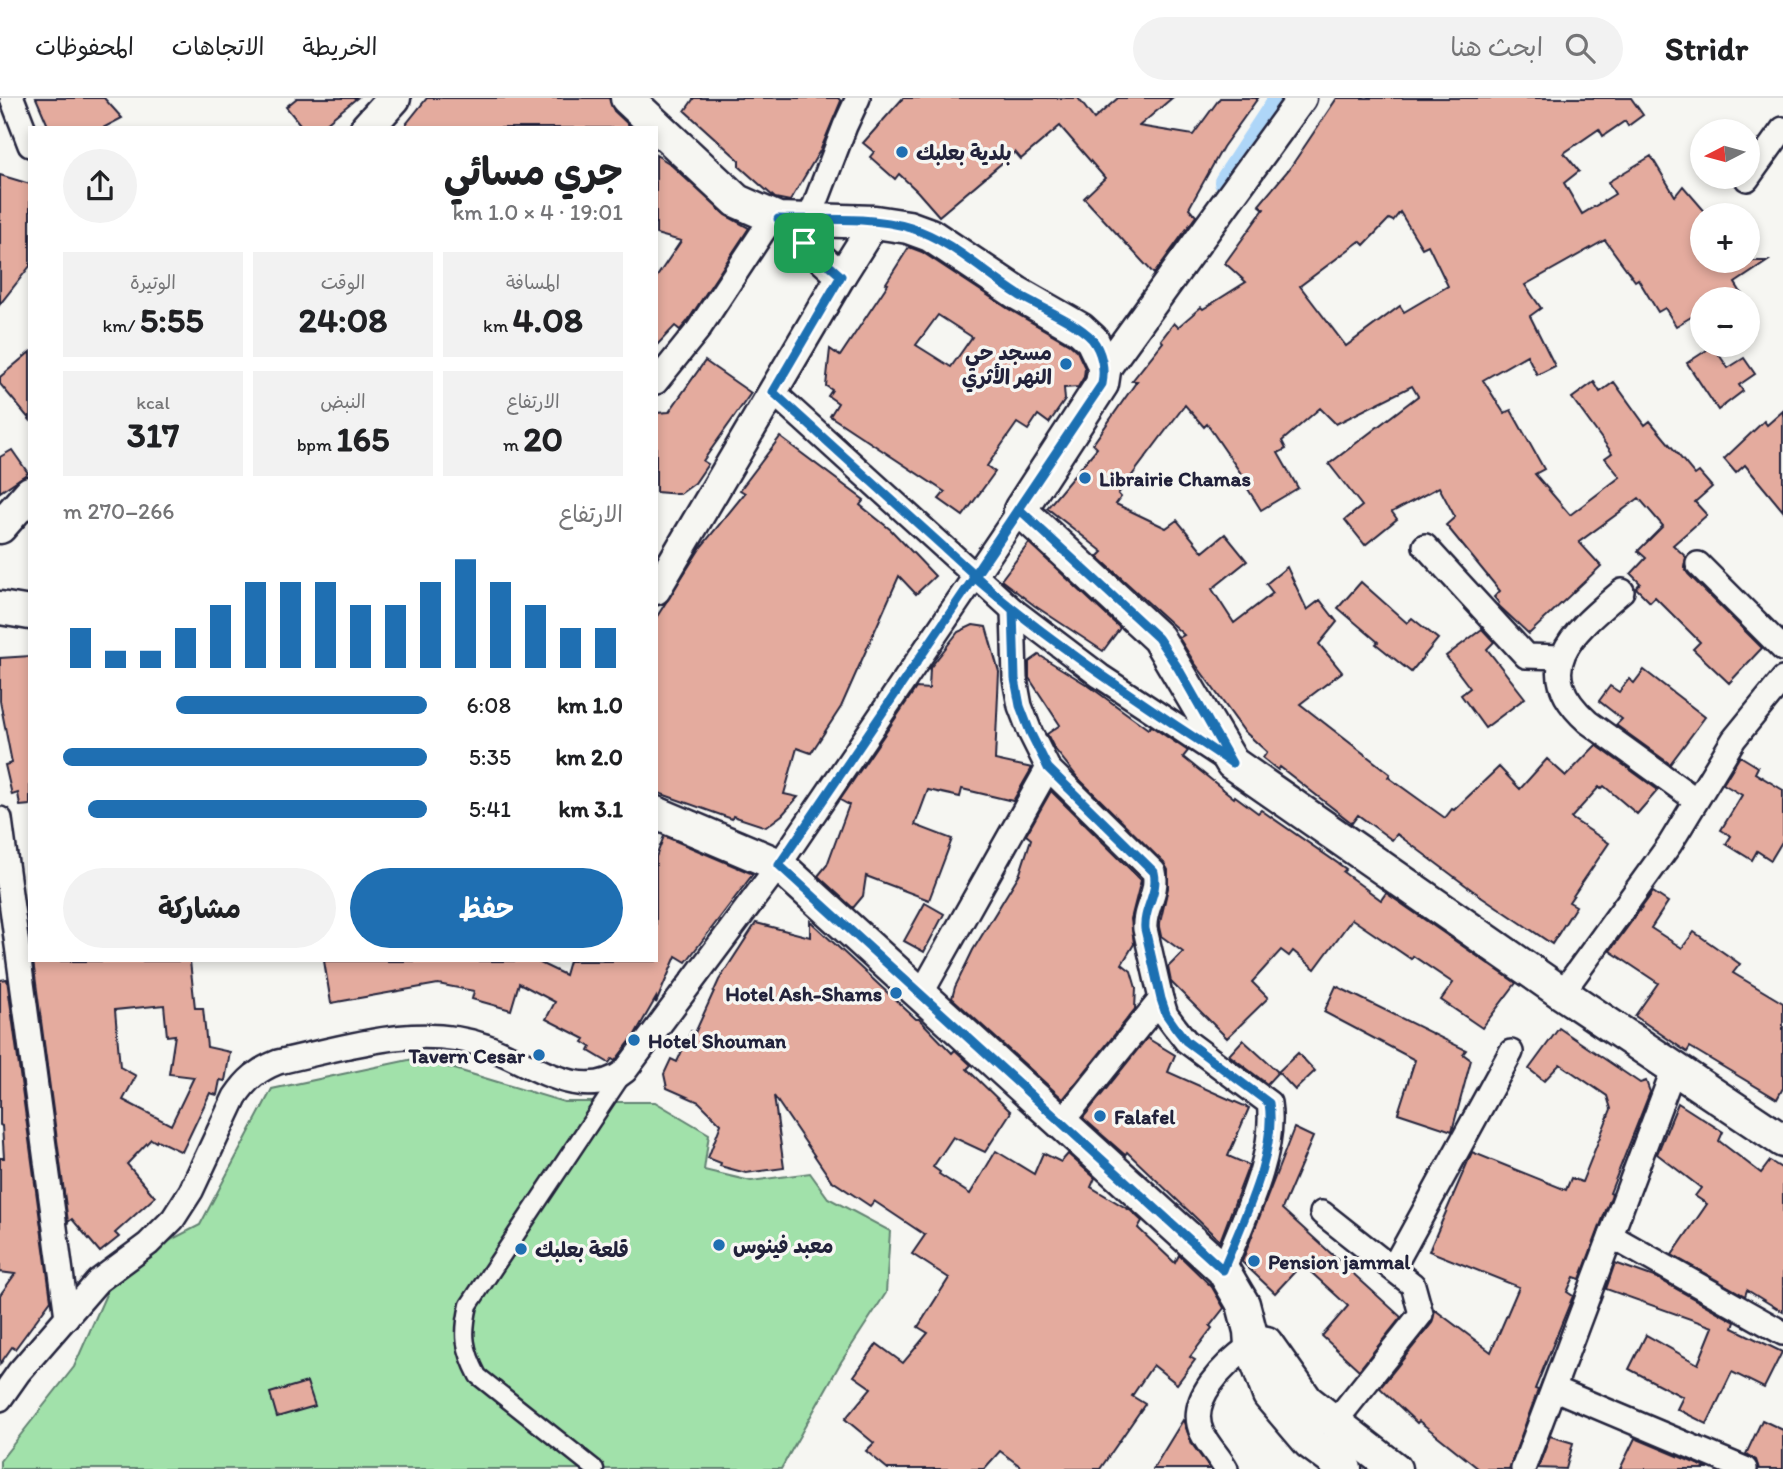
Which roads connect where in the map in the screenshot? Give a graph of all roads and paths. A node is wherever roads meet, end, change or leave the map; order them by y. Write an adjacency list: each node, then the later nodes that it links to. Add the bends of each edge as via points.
1 (12, 98): 10 (street)
2 (394, 98): 6 (main road)
3 (627, 98): 7 (main road)
4 (858, 98): 13 (street)
5 (1302, 98): 16 (street)
6 (369, 126)
7 (657, 126)
8 (658, 127): 12 (main road, via 737,201)
9 (1783, 129): 11 (street)
10 (28, 140)
11 (1760, 160)
12 (775, 219): 13 (main road); 15 (street); 17 (street)
13 (809, 220): 14 (main road)
14 (875, 222): 15 (street); 16 (main road, via 930,235 1080,330 1092,340)
15 (841, 276): 18 (street)
16 (1104, 371): 20 (main road, via 1089,406)
17 (658, 380)
18 (773, 392): 24 (street); 25 (street)
19 (27, 500): 21 (main road)
20 (1020, 510): 24 (street); 33 (main road, via 1158,638)
21 (0, 527)
22 (1425, 545): 31 (street, via 1526,656)
23 (1698, 564): 30 (street)
24 (973, 576): 28 (street); 38 (street)
25 (658, 587)
26 (1622, 591): 31 (street, via 1574,634)
27 (0, 608): 29 (main road)
28 (1013, 610): 33 (street, via 1100,676); 34 (street, via 1020,706)
29 (28, 613)
30 (1783, 649)
31 (1562, 657): 35 (street, via 1565,694 1577,712)
32 (1783, 679): 35 (street, via 1734,739)
33 (1232, 763): 39 (main road)
34 (1048, 768): 40 (street); 41 (street, via 1154,872 1154,895 1144,919)
35 (1696, 800): 39 (street, via 1670,844)
36 (658, 814): 38 (main road)
37 (0, 819): 51 (street)
38 (779, 865): 40 (main road); 44 (street)
39 (1562, 993): 43 (main road)
40 (921, 994): 45 (main road)
41 (1161, 999): 45 (street); 50 (street, via 1186,1041 1269,1103 1268,1154)
42 (1511, 1052): 49 (street)
43 (1674, 1068): 46 (main road); 48 (street)
44 (625, 1072): 51 (street, via 613,1081 578,1084 485,1046 413,1035 258,1070 235,1097 173,1219 98,1281); 57 (street, via 469,1305 464,1329 467,1356 478,1376)
45 (1061, 1123): 50 (main road)
46 (1783, 1141)
47 (1322, 1213): 49 (street)
48 (1611, 1236): 52 (street); 54 (street)
49 (1393, 1268): 56 (street, via 1413,1285 1421,1314)
50 (1223, 1270): 53 (main road, via 1243,1304)
51 (67, 1317): 55 (street)
52 (1783, 1333)
53 (1251, 1345): 56 (main road, via 1266,1343 1307,1401); 58 (street, via 1218,1375 1196,1415); 59 (main road, via 1275,1404 1310,1443)
54 (1555, 1389): 61 (street); 62 (street)
55 (0, 1399)
56 (1334, 1423): 60 (main road)
57 (594, 1469)
58 (1226, 1469)
59 (1345, 1469)
60 (1395, 1469)
61 (1523, 1469)
62 (1745, 1469)

